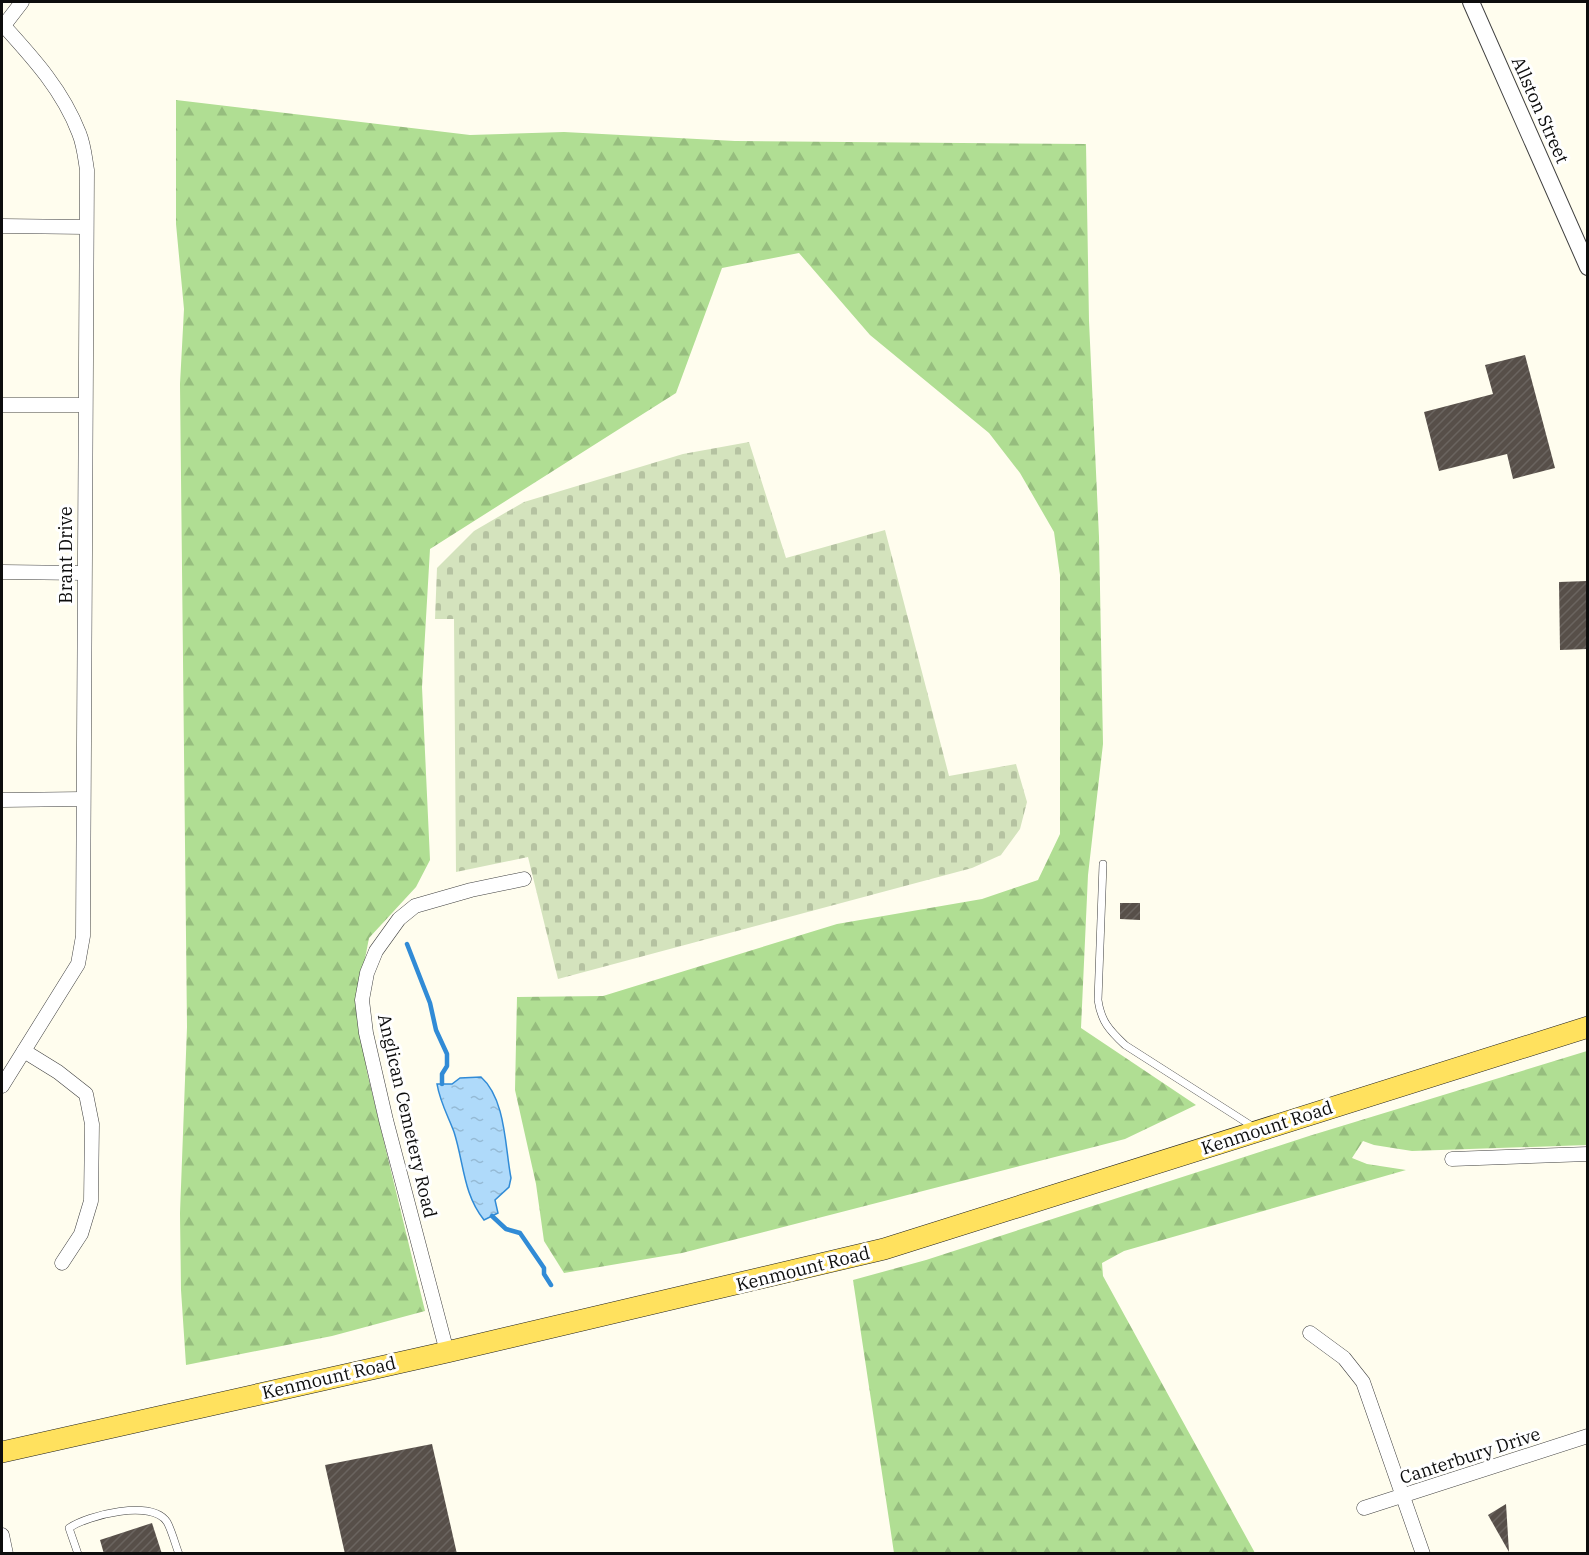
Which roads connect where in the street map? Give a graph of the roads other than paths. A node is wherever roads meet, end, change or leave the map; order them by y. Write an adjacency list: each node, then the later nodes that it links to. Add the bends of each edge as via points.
1 (22, 2): 3 (street)
2 (1471, 2): 6 (street, Allston Street)
3 (3, 27): 5 (street, Brant Drive, via 48,75 80,134 87,170)
4 (2, 226): 5 (street)
5 (86, 227): 8 (street, Brant Drive)
6 (1587, 267)
7 (2, 405): 8 (street)
8 (85, 405): 10 (street, Brant Drive)
9 (2, 572): 10 (street)
10 (84, 573): 11 (street, Brant Drive)
11 (83, 799): 12 (street); 16 (street, Brant Drive, via 83,936 78,964)
12 (2, 800)
13 (1103, 864): 18 (lane, via 1098,1000 1101,1019 1125,1045)
14 (524, 879): 23 (street, Anglican Cemetery Road, via 415,906 399,919 376,951 362,1000 386,1120)
15 (1587, 1027): 18 (main road, Kenmount Road)
16 (24, 1051): 17 (street, Brant Drive); 21 (street, via 86,1094 92,1124 91,1201 81,1234)
17 (2, 1086)
18 (1259, 1130): 23 (main road, Kenmount Road, via 884,1250)
19 (1587, 1154): 20 (street)
20 (1452, 1159)
21 (62, 1263)
22 (1310, 1333): 26 (street, via 1358,1373)
23 (447, 1352): 25 (main road, Kenmount Road)
24 (1587, 1436): 26 (street, Canterbury Drive)
25 (2, 1452)
26 (1404, 1496): 27 (street, Canterbury Drive); 32 (street)
27 (1364, 1508)
28 (2, 1535): 29 (street)
29 (6, 1554)
30 (78, 1554): 31 (lane, via 69,1528 81,1520 147,1509 166,1520)
31 (179, 1554)
32 (1423, 1554)

